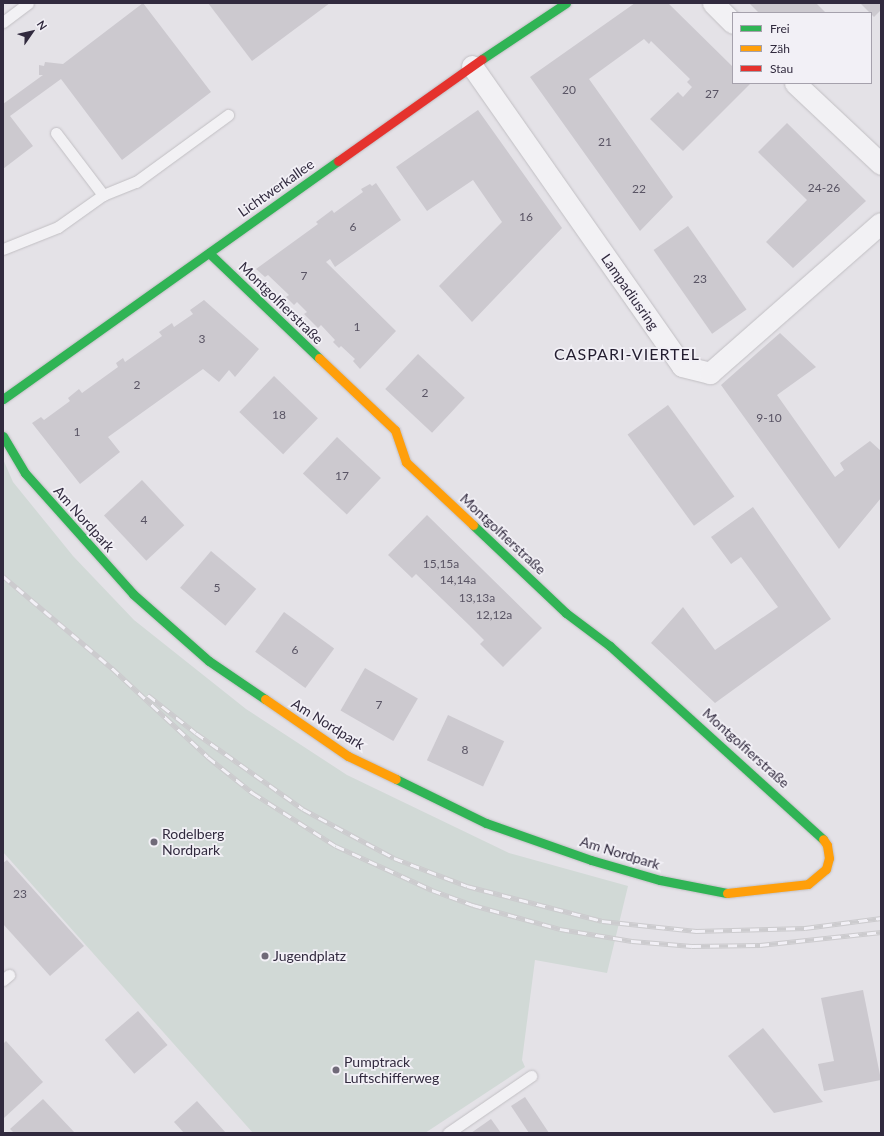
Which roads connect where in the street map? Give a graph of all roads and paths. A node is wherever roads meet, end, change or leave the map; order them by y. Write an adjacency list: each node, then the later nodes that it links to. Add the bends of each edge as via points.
1 (28, 3): 4 (lane)
2 (566, 3): 6 (street, Lichtwerkallee)
3 (712, 3): 5 (street)
4 (3, 22)
5 (732, 22)
6 (472, 66): 12 (street, Lampadiusring, via 682,366 710,373); 14 (street, Lichtwerkallee)
7 (796, 84): 10 (street)
8 (228, 115): 11 (lane, via 136,182)
9 (56, 133): 11 (lane)
10 (881, 164)
11 (103, 195): 13 (lane, via 58,227)
12 (881, 223)
13 (3, 249)
14 (209, 253): 15 (street, Lichtwerkallee); 17 (street, Montgolfierstraße, via 395,430 406,462 566,613 610,646 801,816 827,846 829,858 826,869 808,884)
15 (3, 399)
16 (3, 436): 17 (street, Am Nordpark, via 25,473 133,594 209,661 348,756 486,823 592,860 660,880)
17 (728, 893)
18 (531, 1076): 19 (lane)
19 (448, 1133)

